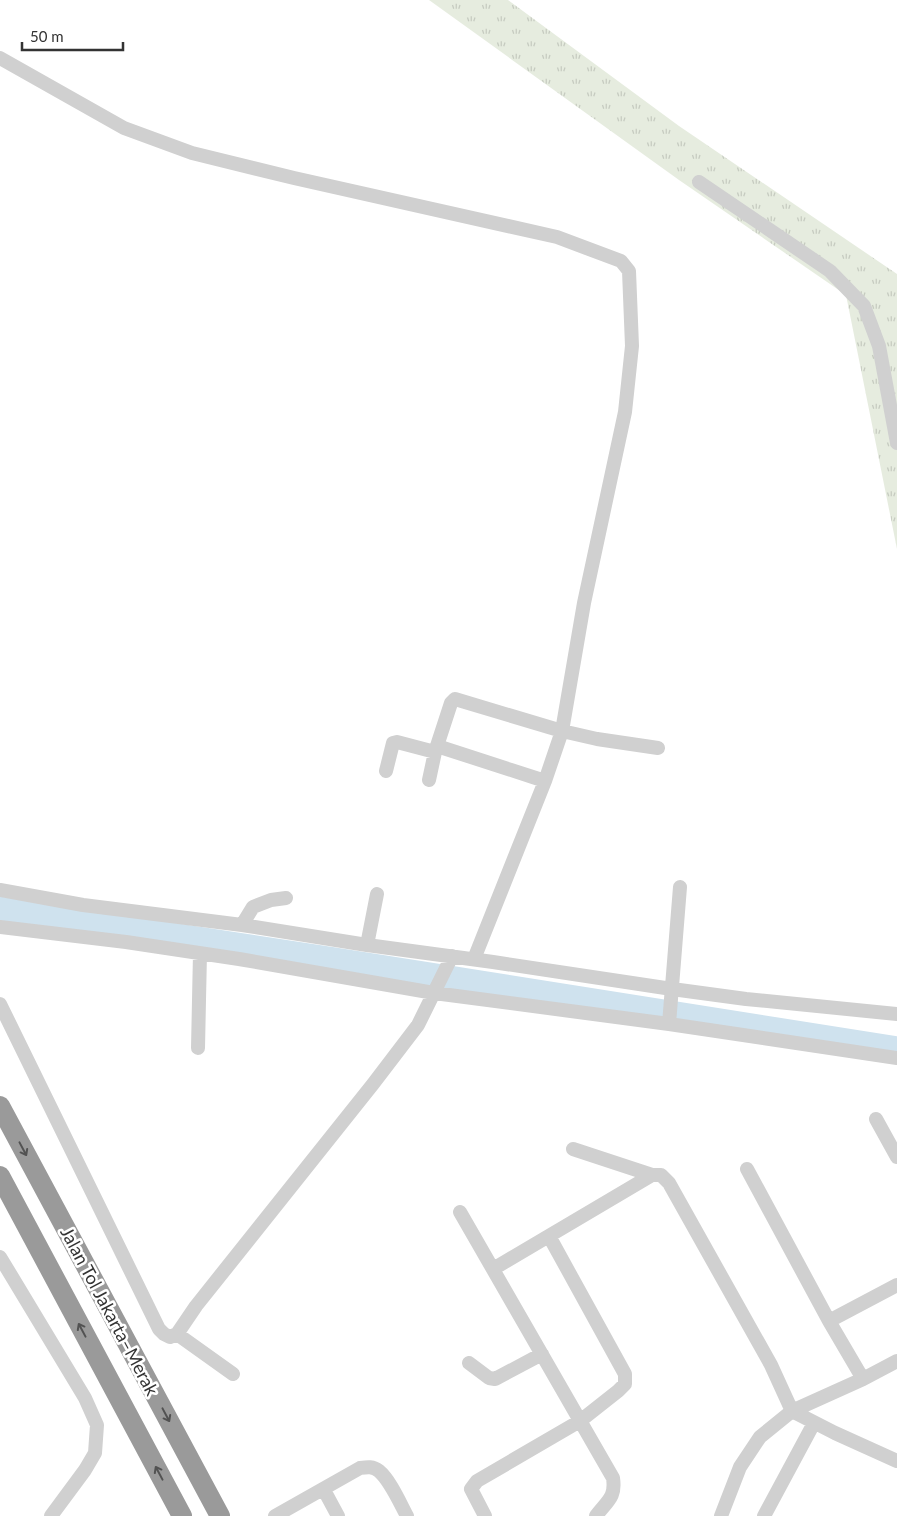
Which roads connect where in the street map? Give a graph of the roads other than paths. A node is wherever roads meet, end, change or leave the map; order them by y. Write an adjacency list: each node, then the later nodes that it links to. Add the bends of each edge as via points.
1 (0, 58): 4 (street, via 124,128 192,153 557,237 621,261 626,266 630,279 632,346 624,412 584,603)
2 (699, 182): 3 (street, via 830,271 864,306 879,346)
3 (897, 443)
4 (562, 731): 5 (street); 6 (street, via 455,699); 9 (street)
5 (658, 748)
6 (436, 749): 7 (street, via 394,743); 8 (street); 9 (street)
7 (386, 770)
8 (429, 780)
9 (545, 781): 19 (street)
10 (680, 887): 21 (street)
11 (0, 890): 14 (street, via 83,905)
12 (377, 894): 16 (street)
13 (286, 898): 14 (street, via 254,907)
14 (242, 925): 16 (street)
15 (0, 927): 17 (street)
16 (367, 945): 18 (street)
17 (200, 953): 20 (street); 25 (street)
18 (451, 959): 19 (street); 20 (street)
19 (474, 959): 21 (street)
20 (434, 993): 24 (street); 40 (street, via 418,1024 373,1084)
21 (672, 994): 23 (street); 24 (street)
22 (0, 1004): 40 (street, via 159,1329 170,1337)
23 (897, 1014)
24 (669, 1020): 26 (street)
25 (198, 1048)
26 (897, 1058)
27 (0, 1106): 53 (highway, Jalan Tol Jakarta–Merak, one-way to 53)
28 (876, 1118): 30 (street)
29 (573, 1149): 32 (street)
30 (897, 1157)
31 (747, 1169): 39 (street)
32 (652, 1175): 35 (street); 46 (street, via 661,1175 669,1183 771,1365)
33 (0, 1176): 52 (highway, Jalan Tol Jakarta–Merak, one-way to 33)
34 (460, 1212): 37 (street)
35 (549, 1236): 37 (street); 47 (street, via 624,1374 624,1384 618,1391)
36 (0, 1257): 51 (street, via 85,1398 97,1425 96,1453)
37 (493, 1269): 41 (street)
38 (897, 1285): 39 (street)
39 (829, 1321): 45 (street)
40 (176, 1334): 44 (street)
41 (542, 1354): 43 (street, via 495,1379); 47 (street)
42 (897, 1361): 45 (street)
43 (469, 1363)
44 (234, 1374)
45 (863, 1379): 46 (street)
46 (792, 1410): 48 (street); 59 (street, via 760,1437 740,1467)
47 (580, 1421): 57 (street, via 477,1481 471,1489); 58 (street, via 613,1478 612,1497)
48 (814, 1423): 49 (street); 60 (street)
49 (897, 1461)
50 (324, 1490): 54 (street); 55 (street); 56 (street, via 369,1466 379,1470 387,1480)
51 (51, 1516)
52 (182, 1516)
53 (220, 1516)
54 (275, 1516)
55 (338, 1516)
56 (407, 1516)
57 (485, 1516)
58 (596, 1516)
59 (720, 1516)
60 (764, 1516)

